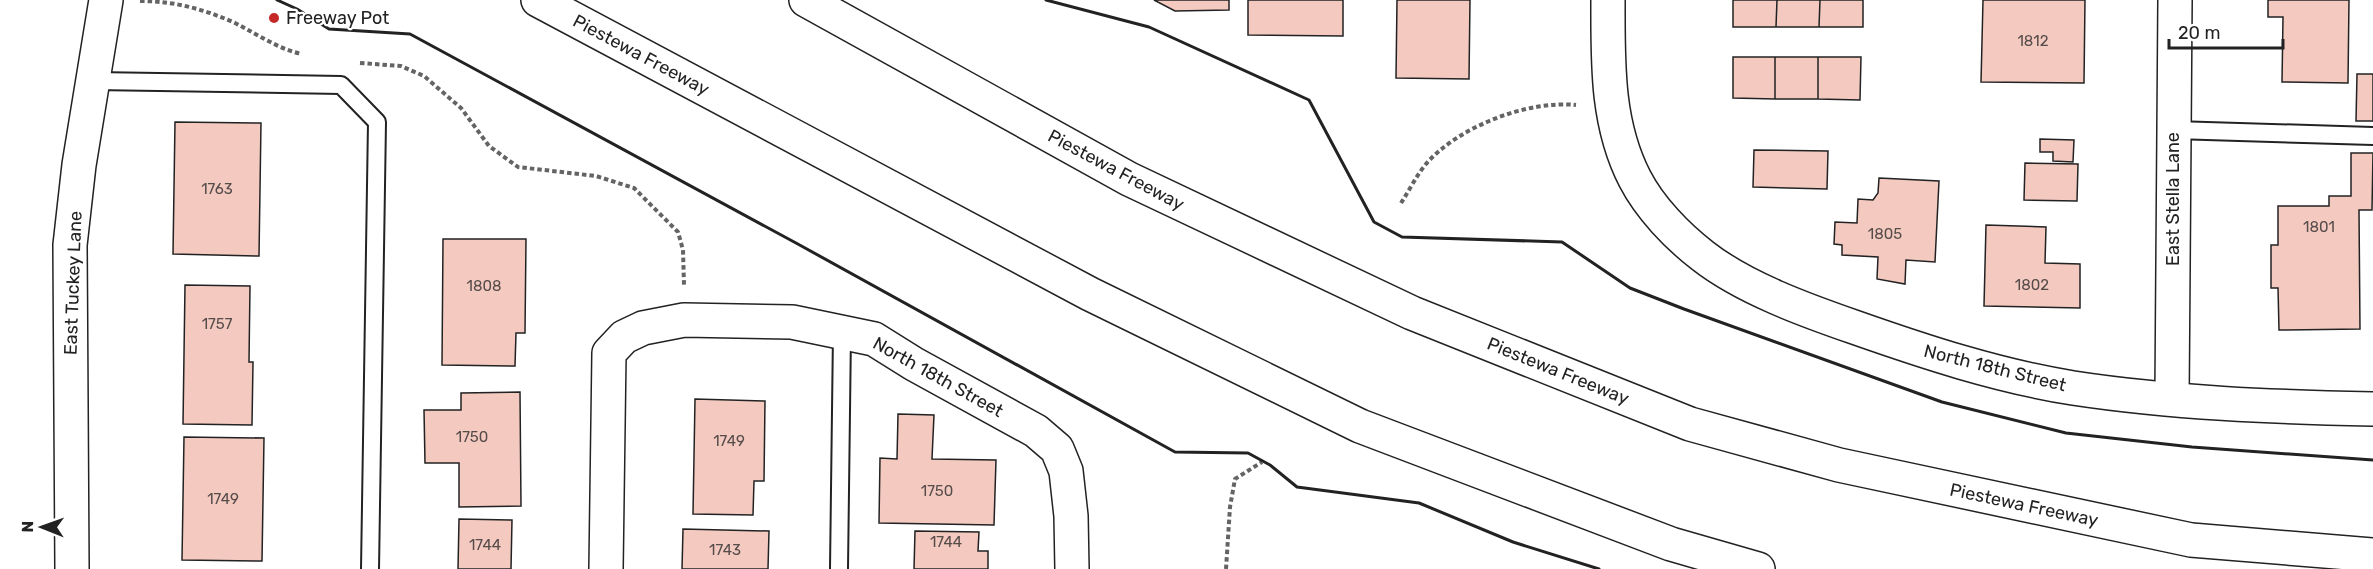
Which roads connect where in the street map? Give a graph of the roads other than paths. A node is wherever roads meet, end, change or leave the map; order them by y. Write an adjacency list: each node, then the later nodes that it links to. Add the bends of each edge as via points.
1 (538, 0): 18 (main road, Piestewa Freeway, via 1090,294 1360,426 1671,544)
2 (806, 0): 12 (main road, Piestewa Freeway, via 1129,179 1412,313 1690,424 1839,465 2191,540)
3 (1608, 0): 10 (main road, North 18th Street, via 1608,70 1620,145 1635,180 1656,209 1705,257 1738,278 1805,310 1949,359 2073,388)
4 (2175, 0): 7 (main road, East Stella Lane)
5 (106, 1): 6 (main road, East Tuckey Lane)
6 (94, 81): 13 (main road, East Tuckey Lane, via 70,245); 14 (lane, via 341,85 377,122)
7 (2174, 130): 8 (lane); 10 (main road, East Stella Lane)
8 (2373, 136)
9 (842, 332): 15 (main road, North 18th Street, via 792,322 684,320 643,328 624,337 609,353); 16 (lane); 17 (main road, North 18th Street, via 874,339 1036,431 1058,449 1066,471)
10 (2172, 398): 11 (main road, North 18th Street, via 2243,406)
11 (2373, 409)
12 (2373, 555)
13 (72, 569)
14 (370, 569)
15 (606, 569)
16 (839, 569)
17 (1072, 569)
18 (1758, 569)

